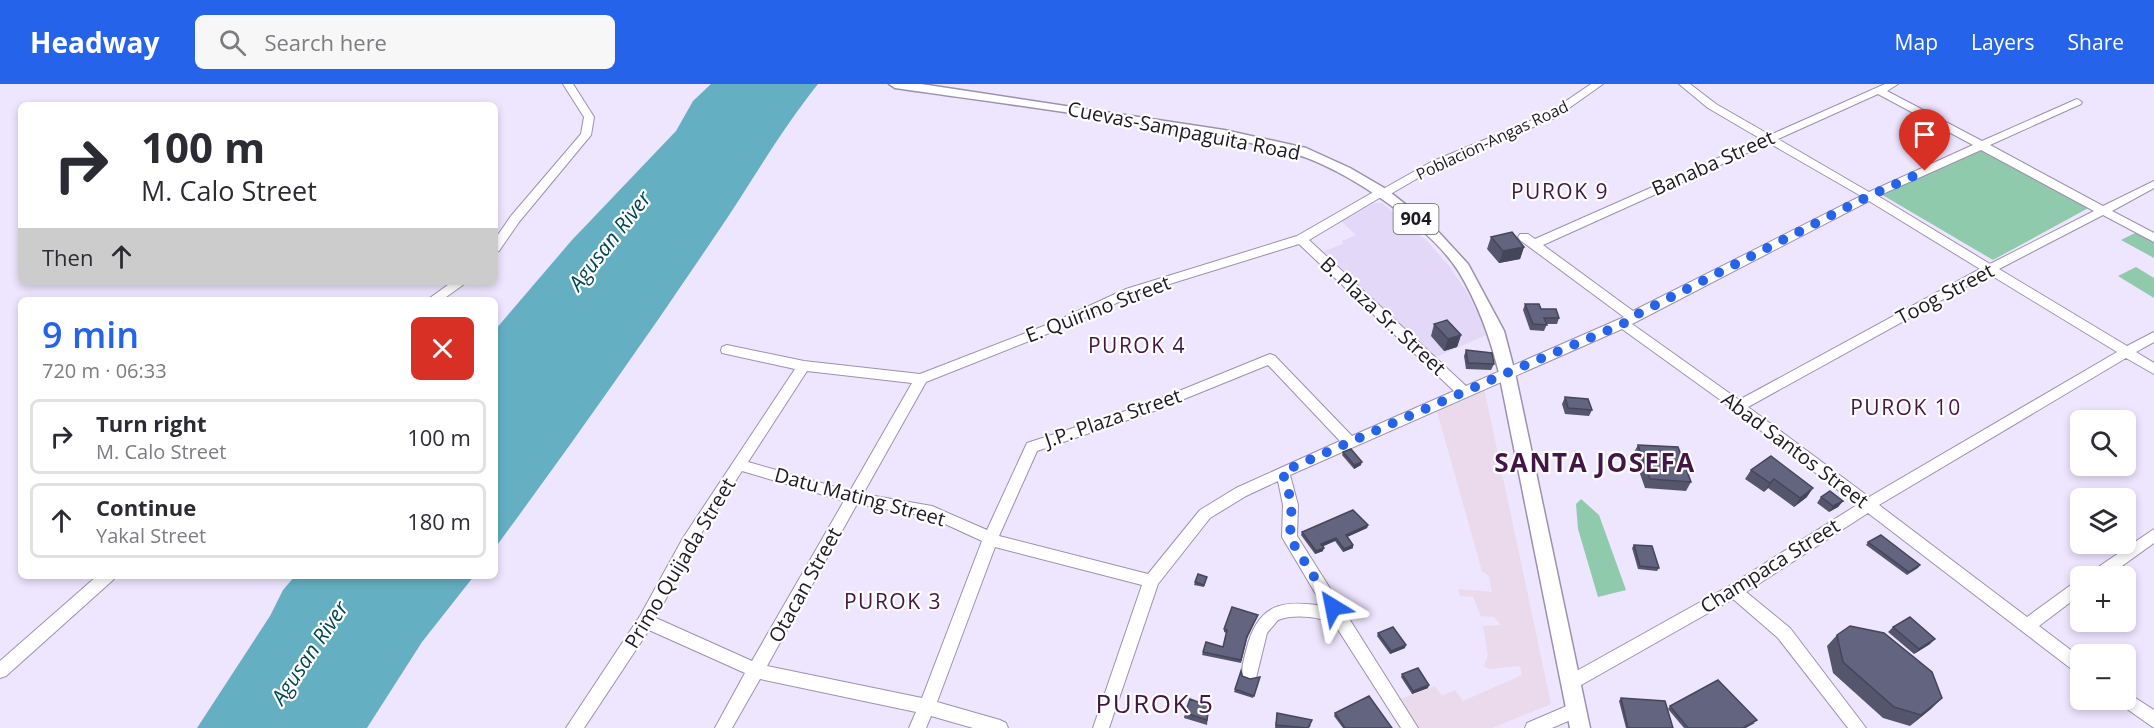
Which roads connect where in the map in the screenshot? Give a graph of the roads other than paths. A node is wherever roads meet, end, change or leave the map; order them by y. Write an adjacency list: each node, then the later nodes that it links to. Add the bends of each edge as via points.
1 (568, 84): 17 (street, via 589,117 585,135)
2 (895, 84): 11 (main road, Cuevas-Sampaguita Road / 904, via 1234,137 1311,155)
3 (1598, 84): 11 (street, Poblacion-Angas Road, via 1551,116 1435,164)
4 (1684, 84): 8 (street, via 1712,106)
5 (1893, 84): 6 (street, Banaba Street)
6 (1878, 90): 8 (street, Banaba Street); 9 (street)
7 (2077, 102): 9 (street)
8 (1768, 138): 12 (street); 16 (street, Banaba Street)
9 (1982, 146): 12 (street); 13 (street)
10 (2154, 184): 13 (street, Toog Street)
11 (1382, 193): 15 (street, E. Quirino Street); 27 (main road, Cuevas-Sampaguita Road / 904, via 1428,229 1462,267 1490,316)
12 (1869, 196): 18 (street); 21 (street)
13 (2105, 212): 14 (street); 18 (street, Toog Street)
14 (2154, 238)
15 (1301, 240): 28 (street, E. Quirino Street, via 1130,292); 29 (street, B. Plaza Sr. Street)
16 (1529, 240): 21 (street, Abad Santos Street)
17 (498, 244)
18 (1990, 269): 24 (street); 30 (street, Toog Street)
19 (456, 285): 20 (street)
20 (438, 297)
21 (1628, 321): 27 (street); 30 (street, Abad Santos Street)
22 (2154, 336): 24 (street, Champaca Street)
23 (727, 350): 25 (street, E. Quirino Street)
24 (2127, 353): 26 (street); 35 (street, Champaca Street)
25 (804, 366): 28 (street, E. Quirino Street); 32 (street, Primo Quijada Street)
26 (2154, 369)
27 (1507, 373): 29 (street); 50 (main road, Cuevas-Sampaguita Road / 904)
28 (921, 379): 34 (street, Otacan Street)
29 (1464, 392): 31 (street)
30 (1738, 406): 35 (street, Abad Santos Street)
31 (1349, 442): 33 (street); 37 (street, J.P. Plaza Street, via 1278,366 1270,359 1262,361 1152,407 1032,447)
32 (740, 465): 34 (street, Datu Mating Street); 43 (street, Primo Quijada Street, via 688,542)
33 (1282, 472): 40 (street, via 1205,514); 44 (street, via 1290,495 1289,537)
34 (853, 498): 37 (street, Datu Mating Street, via 932,512); 48 (street, Otacan Street)
35 (1868, 505): 41 (street, Champaca Street); 45 (street, Abad Santos Street)
36 (2154, 535): 38 (street)
37 (991, 538): 40 (street, Datu Mating Street, via 1023,550); 52 (street, J.P. Plaza Street)
38 (2110, 566)
39 (105, 579): 47 (street)
40 (1151, 581): 59 (street)
41 (1734, 591): 50 (street, Champaca Street); 63 (street, via 1784,633)
42 (2070, 594): 45 (street)
43 (646, 621): 48 (street); 55 (street, Primo Quijada Street)
44 (1343, 622): 49 (street, via 1333,615 1314,612 1272,615 1262,628); 60 (street)
45 (2026, 626): 46 (street, Abad Santos Street)
46 (2070, 659)
47 (0, 670)
48 (757, 670): 52 (street); 56 (street, Otacan Street)
49 (1250, 673)
50 (1570, 683): 53 (main road, Cuevas-Sampaguita Road / 904)
51 (2136, 706): 54 (street)
52 (927, 707): 57 (street, J.P. Plaza Street); 58 (street)
53 (1576, 710): 61 (street); 62 (main road, Cuevas-Sampaguita Road / 904)
54 (2154, 720)
55 (574, 728)
56 (723, 728)
57 (917, 728)
58 (1000, 728)
59 (1101, 728)
60 (1410, 728)
61 (1533, 728)
62 (1580, 728)
63 (1858, 728)

